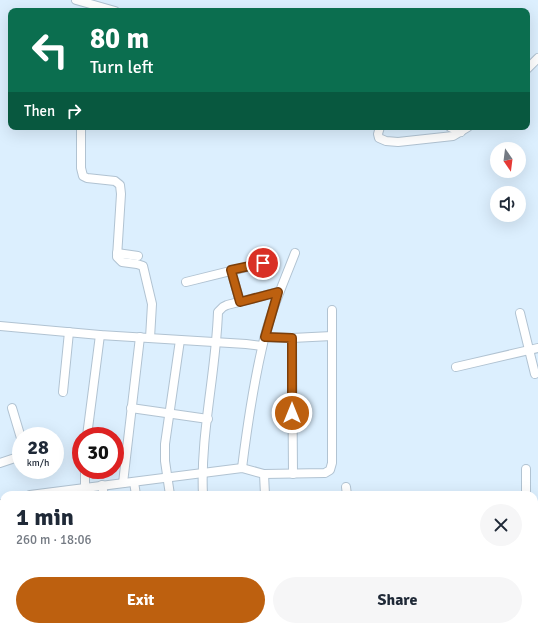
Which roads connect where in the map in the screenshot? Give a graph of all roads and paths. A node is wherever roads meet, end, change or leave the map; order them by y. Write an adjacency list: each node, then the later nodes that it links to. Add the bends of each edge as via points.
1 (76, 0): 2 (street)
2 (104, 6)
3 (81, 130): 6 (street, via 83,176 115,181 120,185)
4 (379, 130): 5 (street, via 379,138 391,142 453,136)
5 (464, 130)
6 (117, 253): 8 (street); 22 (street, via 122,262 143,266 152,304)
7 (295, 253): 12 (street)
8 (138, 256)
9 (263, 263): 10 (street)
10 (231, 270): 11 (street); 13 (street)
11 (186, 282)
12 (278, 292): 13 (street); 21 (street)
13 (240, 302): 25 (street, via 223,307 218,312)
14 (332, 310): 19 (street)
15 (520, 313): 28 (street)
16 (0, 326): 17 (street)
17 (69, 332): 18 (street); 31 (street)
18 (100, 335): 20 (street); 37 (street)
19 (332, 336): 23 (street); 44 (street, via 332,463 330,470 325,473)
20 (140, 337): 22 (street); 33 (street)
21 (265, 337): 23 (street); 26 (street)
22 (150, 338): 24 (street)
23 (292, 338): 44 (street)
24 (180, 340): 25 (street); 34 (street)
25 (217, 342): 26 (street); 35 (street)
26 (262, 346): 40 (street)
27 (538, 348): 28 (street)
28 (529, 350): 29 (street); 30 (street)
29 (456, 367)
30 (535, 374)
31 (64, 392)
32 (12, 408): 36 (street)
33 (131, 408): 34 (street); 48 (street)
34 (169, 413): 35 (street); 45 (street, via 165,444)
35 (208, 419): 42 (street)
36 (18, 427)
37 (88, 427)
38 (12, 459): 39 (street)
39 (0, 463)
40 (242, 468): 42 (street); 43 (street)
41 (526, 469): 57 (street)
42 (202, 474): 45 (street); 55 (street)
43 (264, 474): 44 (street); 56 (street)
44 (293, 474)
45 (167, 478): 47 (street); 54 (street)
46 (85, 479): 50 (street)
47 (134, 482): 48 (street); 53 (street)
48 (123, 483): 49 (street)
49 (102, 485): 50 (street); 52 (street)
50 (85, 488): 51 (street)
51 (74, 491)
52 (103, 491)
53 (135, 491)
54 (169, 491)
55 (203, 491)
56 (265, 491)
57 (526, 491)

